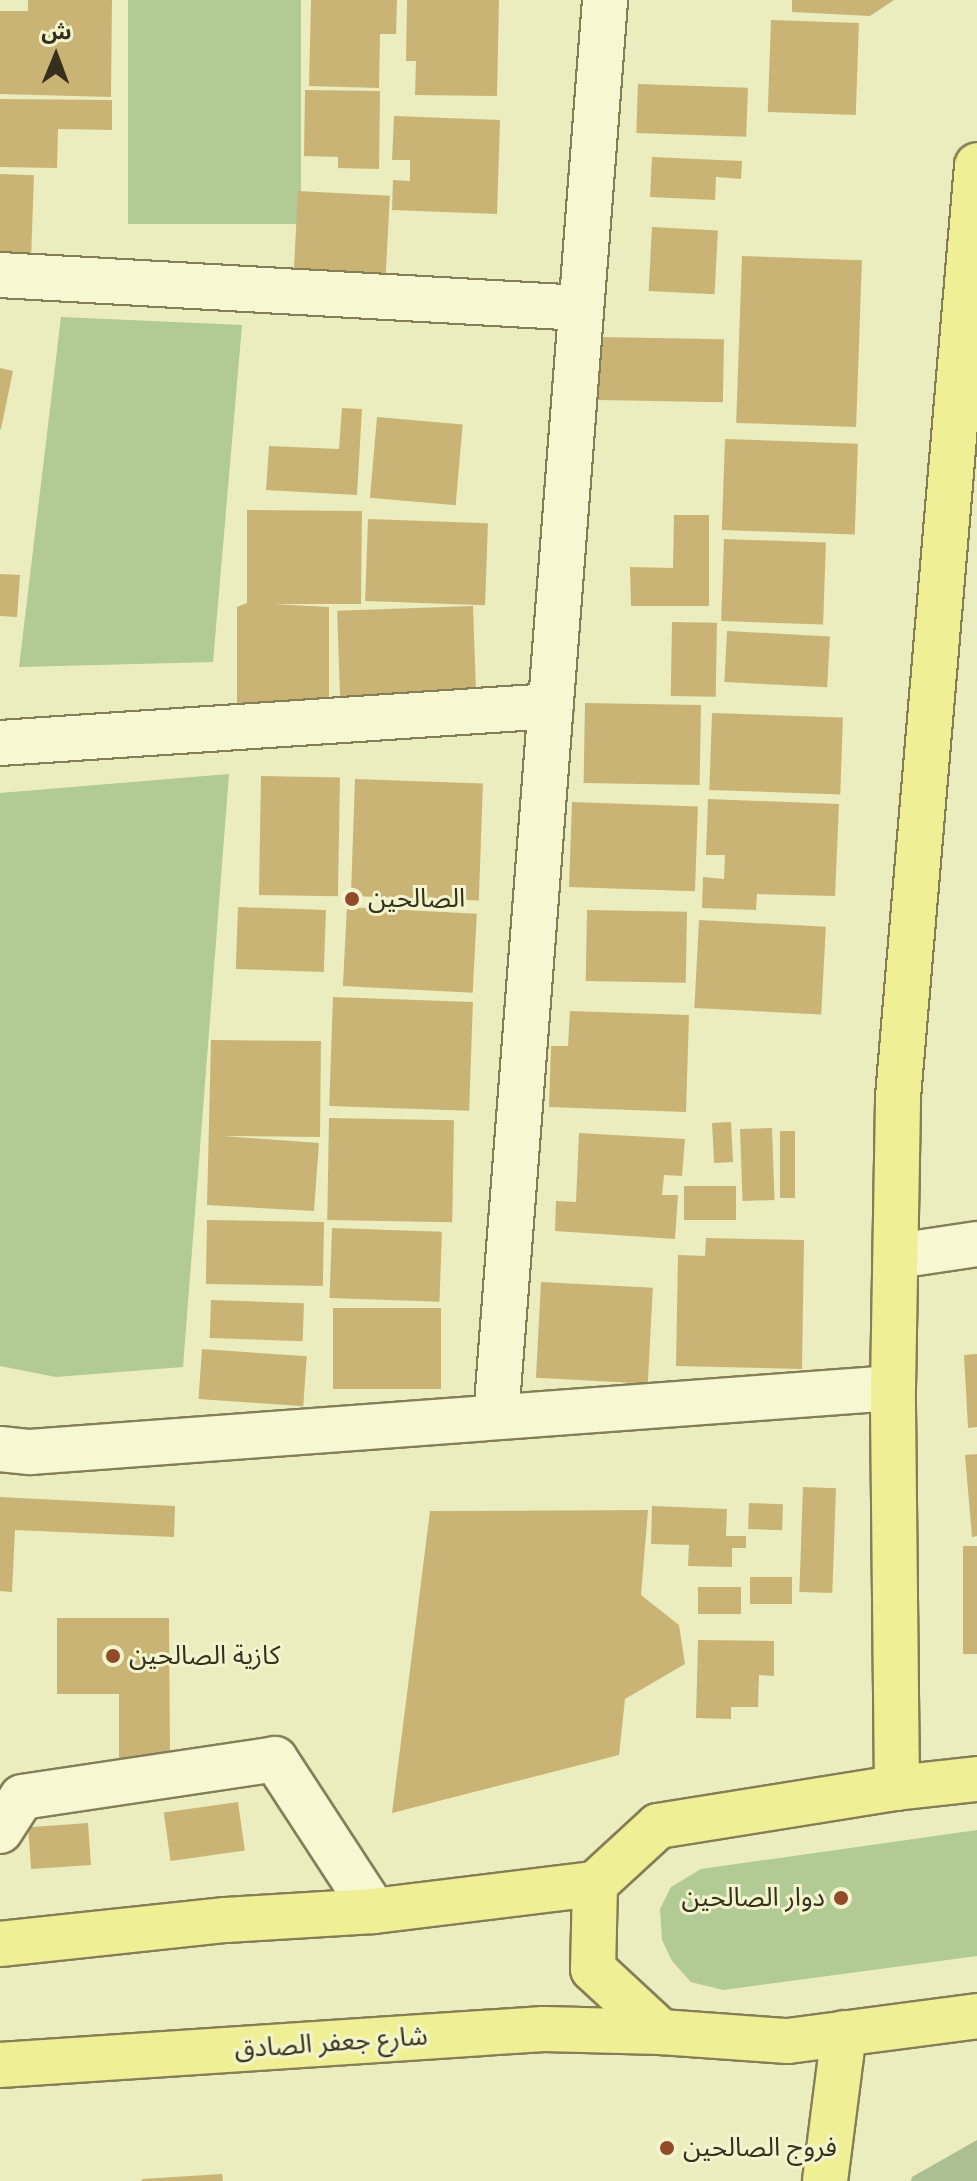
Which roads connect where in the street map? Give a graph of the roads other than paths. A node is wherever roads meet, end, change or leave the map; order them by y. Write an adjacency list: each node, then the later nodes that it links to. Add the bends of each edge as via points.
1 (605, 0): 5 (street)
2 (977, 165): 3 (main road)
3 (974, 220): 6 (main road)
4 (0, 275): 5 (street)
5 (581, 308): 7 (street)
6 (964, 478): 10 (main road, via 898,1097)
7 (551, 706): 8 (street); 12 (street)
8 (0, 743)
9 (977, 1244): 10 (street)
10 (897, 1256): 11 (main road)
11 (893, 1388): 12 (street); 15 (main road)
12 (496, 1417): 13 (street, via 30,1452)
13 (0, 1449)
14 (977, 1779): 15 (main road)
15 (897, 1788): 17 (main road, via 658,1826)
16 (0, 1831): 18 (street, via 22,1797 275,1759)
17 (595, 1884): 18 (main road); 21 (main road, via 593,1969)
18 (374, 1911): 19 (main road, via 226,1920)
19 (0, 1944)
20 (977, 2016): 22 (main road)
21 (661, 2032): 22 (main road, via 788,2041); 23 (main road, شارع جعفر الصادق, via 544,2029)
22 (844, 2033): 24 (main road)
23 (0, 2065)
24 (825, 2181)

